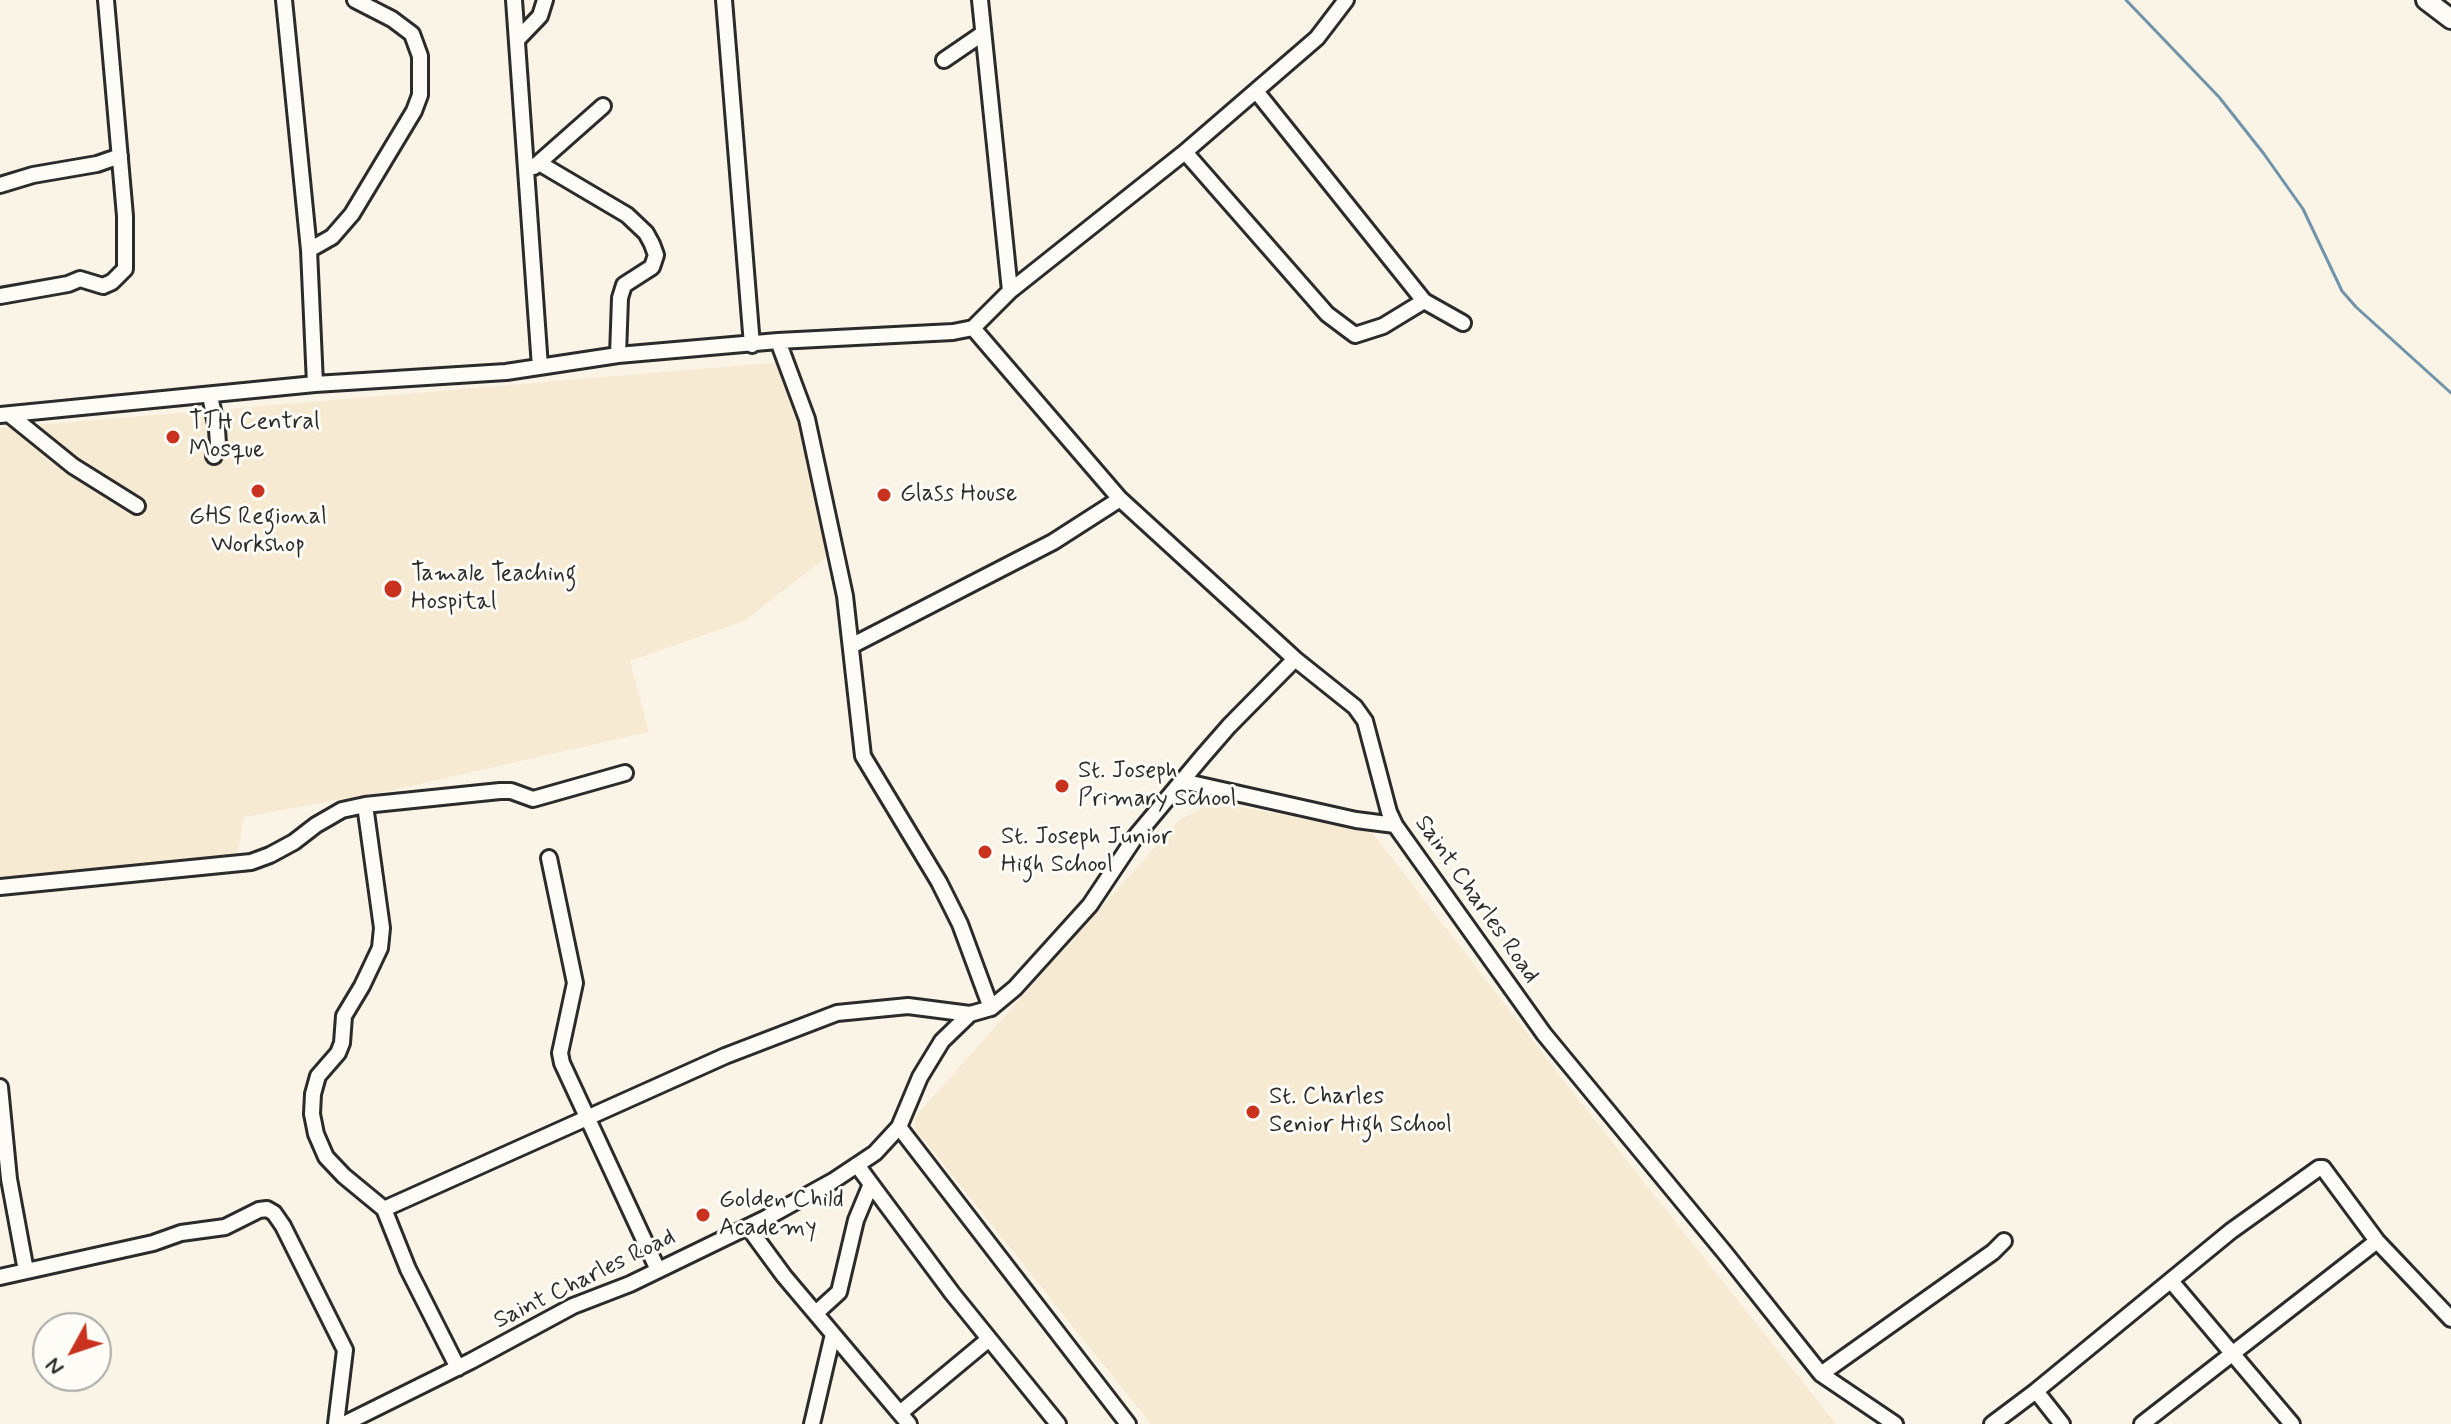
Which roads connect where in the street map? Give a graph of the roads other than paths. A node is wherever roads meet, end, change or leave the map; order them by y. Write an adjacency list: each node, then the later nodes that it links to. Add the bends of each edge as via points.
1 (106, 0): 17 (street)
2 (284, 0): 21 (street)
3 (355, 0): 21 (street, via 412,34 420,56 420,95 352,214 332,237)
4 (514, 0): 12 (street)
5 (545, 0): 12 (street, via 540,16)
6 (724, 0): 28 (street)
7 (980, 0): 11 (street)
8 (1346, 0): 14 (street, via 1317,38)
9 (2426, 0): 10 (main road)
10 (2451, 19)
11 (982, 34): 13 (street); 22 (street)
12 (517, 40): 19 (street)
13 (944, 60)
14 (1256, 91): 16 (street); 24 (street)
15 (603, 106): 18 (street)
16 (1185, 152): 22 (street); 24 (street, via 1327,314 1355,335 1383,326)
17 (120, 156): 20 (street); 23 (street, via 126,250 120,275 103,286 80,279)
18 (539, 163): 19 (street); 29 (street, via 627,215 652,244 652,267 624,285 620,298)
19 (527, 173): 30 (street)
20 (0, 185)
21 (309, 250): 31 (street)
22 (1010, 291): 26 (street)
23 (0, 296)
24 (1424, 301): 25 (street)
25 (1463, 323)
26 (973, 328): 27 (street); 35 (street, Saint Charles Road)
27 (778, 341): 28 (street); 37 (street, via 807,419)
28 (752, 345): 29 (street)
29 (618, 355): 30 (street)
30 (540, 367): 31 (street)
31 (315, 384): 32 (street)
32 (210, 396): 33 (street); 34 (street, via 218,444)
33 (5, 415): 36 (street)
34 (214, 456)
35 (1120, 499): 37 (street, via 1053,542); 38 (street, Saint Charles Road)
36 (137, 506)
37 (851, 646): 45 (street, via 863,756 939,882)
38 (1295, 659): 40 (street, Saint Charles Road); 42 (street, Saint Charles Road, via 1365,721)
39 (625, 773): 41 (street, via 533,799 511,791)
40 (1182, 781): 42 (street); 45 (street, Saint Charles Road, via 1136,836 1090,905)
41 (365, 805): 44 (street, via 342,810 282,849 251,862); 52 (street, via 382,928 380,948 344,1016 338,1053 318,1076 312,1114 326,1157)
42 (1395, 825): 66 (street, Saint Charles Road, via 1544,1034)
43 (549, 858): 48 (street, via 575,983 560,1053)
44 (0, 887)
45 (991, 1008): 46 (street, Saint Charles Road)
46 (970, 1014): 48 (street, via 908,1006 837,1013); 49 (street, Saint Charles Road, via 929,1059)
47 (0, 1087): 57 (street)
48 (586, 1117): 52 (street); 56 (street)
49 (899, 1127): 50 (street, Saint Charles Road); 73 (street)
50 (857, 1165): 51 (street); 53 (street, Saint Charles Road)
51 (871, 1184): 60 (street, via 856,1220 839,1292); 63 (street)
52 (384, 1209): 65 (street)
53 (748, 1227): 56 (street, Saint Charles Road); 60 (street)
54 (2004, 1241): 66 (street)
55 (2377, 1241): 59 (street, via 2319,1168); 61 (street); 64 (street)
56 (658, 1270): 65 (street, Saint Charles Road, via 573,1306)
57 (26, 1271): 58 (street); 69 (street, via 225,1227 267,1209 274,1213 345,1350)
58 (0, 1277)
59 (2171, 1281): 64 (street); 67 (street)
60 (816, 1313): 62 (street)
61 (2451, 1319)
62 (833, 1334): 68 (street); 71 (street)
63 (989, 1339): 68 (street); 72 (street)
64 (2234, 1353): 77 (street); 78 (street)
65 (458, 1368): 70 (street, Saint Charles Road)
66 (1821, 1374): 74 (street, Saint Charles Road)
67 (2036, 1391): 75 (street); 76 (street)
68 (904, 1418)
69 (336, 1424)
70 (344, 1424)
71 (812, 1424)
72 (1058, 1424)
73 (1128, 1424)
74 (1895, 1424)
75 (1992, 1424)
76 (2062, 1424)
77 (2142, 1424)
78 (2292, 1424)

